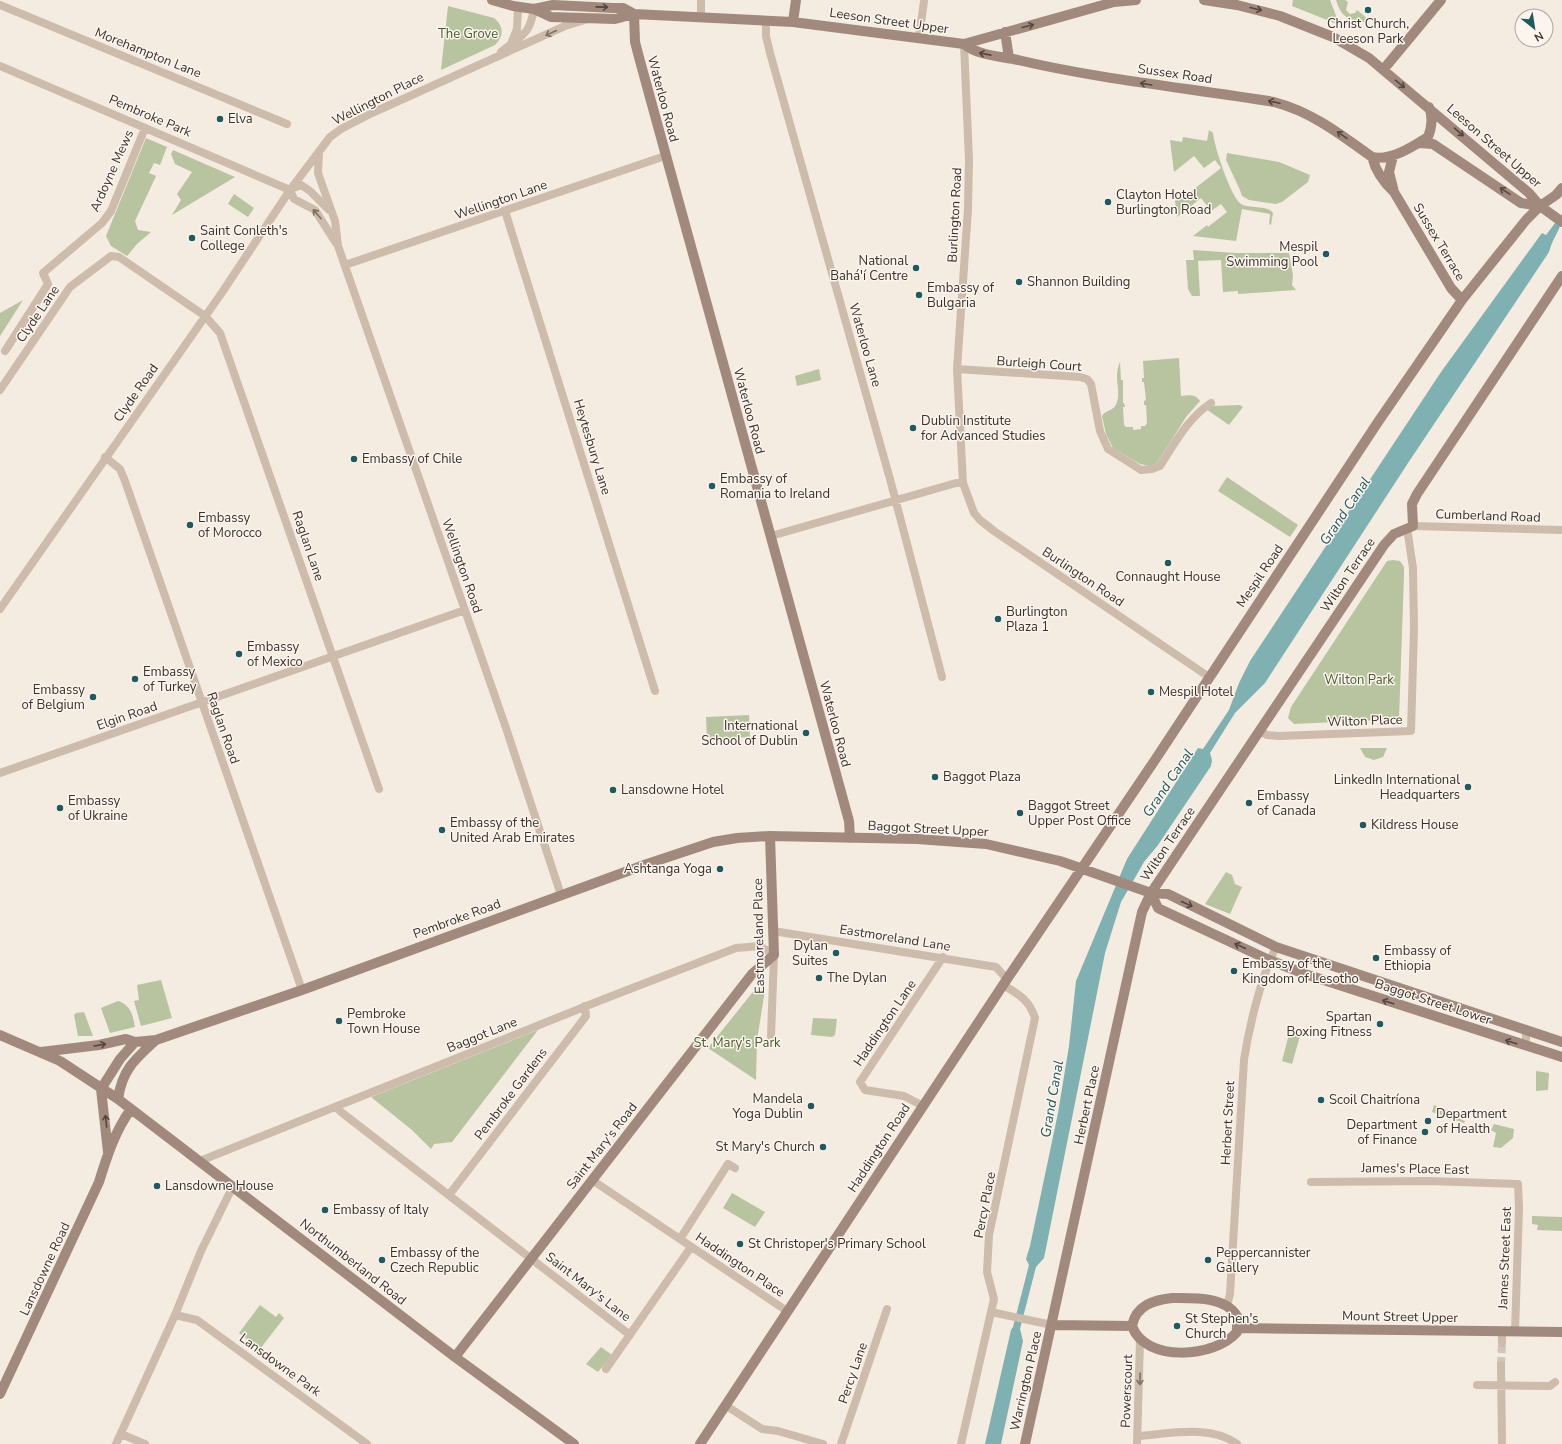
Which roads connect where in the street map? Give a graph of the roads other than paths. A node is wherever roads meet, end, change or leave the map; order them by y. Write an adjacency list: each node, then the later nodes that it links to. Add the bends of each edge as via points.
1 (492, 0): 9 (main road)
2 (702, 0): 11 (street)
3 (796, 0): 14 (main road)
4 (1136, 0): 15 (main road, Leeson Street Upper, one-way to 4, via 1114,2)
5 (1204, 0): 22 (main road, Leeson Street Upper, one-way to 22, via 1280,16 1333,37 1369,58)
6 (1441, 0): 22 (main road)
7 (924, 1): 16 (street)
8 (0, 5): 24 (street, Morehampton Lane)
9 (527, 6): 10 (main road, Leeson Street Upper, one-way to 10, via 623,8); 12 (main road, Leeson Street Upper, via 551,17); 17 (street); 17 (street, Wellington Place, via 530,28)
10 (634, 14): 11 (main road, Leeson Street Upper); 12 (main road, Leeson Street Upper, via 621,19); 28 (main road, Waterloo Road, via 635,42)
11 (701, 16): 13 (main road, Leeson Street Upper)
12 (588, 19): 19 (street, Wellington Place, one-way to 19, via 565,26)
13 (766, 20): 14 (main road, Leeson Street Upper); 49 (street, Waterloo Lane, via 770,53)
14 (793, 22): 16 (main road, Leeson Street Upper)
15 (1005, 32): 18 (main road, Leeson Street Upper); 20 (main road)
16 (919, 38): 18 (main road, Leeson Street Upper)
17 (511, 44): 19 (street, Wellington Place)
18 (964, 44): 20 (main road, Sussex Road, one-way to 18, via 979,53); 44 (street, Burlington Road, via 969,160 968,209)
19 (496, 56): 27 (street, Wellington Place, via 348,125 333,134)
20 (1009, 58): 30 (main road, Sussex Road, one-way to 20, via 1339,132 1294,107 1224,94 1132,82)
21 (0, 66): 25 (street, Pembroke Park)
22 (1383, 70): 23 (main road, Leeson Street Upper, one-way to 23)
23 (1429, 107): 26 (main road, Leeson Street Upper, via 1432,114 1430,132 1428,137); 34 (main road, Leeson Street Upper, one-way to 34, via 1529,193)
24 (287, 124)
25 (145, 128): 32 (street, Pembroke Park); 43 (street, Ardoyne Mews, via 111,211 102,223 42,273 48,284)
26 (1419, 143): 29 (main road, Leeson Street Upper); 34 (main road, Leeson Street Upper, one-way to 26, via 1521,203 1433,144)
27 (320, 149): 32 (street, Wellington Place); 36 (street, Wellington Road, via 317,160 318,173)
28 (665, 156): 35 (street, Wellington Lane); 52 (main road, Waterloo Road)
29 (1393, 156): 30 (main road, Leeson Street Upper); 33 (main road, Sussex Terrace, via 1389,172)
30 (1372, 157): 33 (main road, Sussex Terrace, via 1375,169)
31 (1562, 188): 34 (main road, Sussex Terrace)
32 (290, 190): 36 (street, Wellington Road, via 301,185 323,202); 38 (street, Wellington Road, one-way to 32, via 315,210 294,199); 42 (street, Clyde Road)
33 (1394, 192): 41 (main road, Sussex Terrace, via 1451,288)
34 (1540, 206): 37 (main road, Leeson Street Upper); 41 (main road, Sussex Terrace)
35 (505, 211): 39 (street, Wellington Lane); 58 (street, Heytesbury Lane)
36 (332, 214): 38 (street, Wellington Road)
37 (1562, 222)
38 (338, 246): 39 (street, Wellington Road)
39 (345, 265): 54 (street, Wellington Road)
40 (1559, 281): 50 (main road, via 1417,494 1412,504)
41 (1462, 300): 57 (main road, Mespil Road)
42 (206, 316): 45 (street, Clyde Lane, via 119,257 111,256 70,287); 47 (street, Clyde Road); 55 (street, Raglan Lane, via 220,333)
43 (4, 351)
44 (957, 370): 46 (street, Burleigh Court, via 1087,379 1091,384 1104,443 1108,449 1141,470 1160,466 1199,410); 48 (street, Burlington Road)
45 (0, 390)
46 (1211, 403)
47 (105, 457): 53 (street, Clyde Road); 59 (street, Raglan Road, via 120,468 126,481)
48 (963, 483): 49 (street); 57 (street, Burlington Road, via 970,504 980,520)
49 (895, 501): 52 (street); 56 (street, Waterloo Lane)
50 (1410, 527): 51 (street, Cumberland Road); 60 (main road, Wilton Terrace, via 1394,534 1384,545); 60 (street, Wilton Place, via 1414,629 1411,731 1279,736 1267,735)
51 (1562, 530)
52 (771, 536): 64 (main road, Waterloo Road, via 849,821)
53 (0, 609)
54 (465, 610): 55 (street, Elgin Road); 67 (street, Wellington Road)
55 (333, 656): 59 (street, Elgin Road); 62 (street, Raglan Lane)
56 (942, 677)
57 (1209, 677): 65 (main road, Mespil Road)
58 (655, 691)
59 (202, 703): 61 (street, Elgin Road); 74 (street, Raglan Road)
60 (1260, 731): 66 (main road, Wilton Terrace)
61 (0, 773)
62 (379, 789)
63 (770, 836): 64 (main road, Baggot Street Upper); 67 (main road, Pembroke Road, via 713,842); 68 (main road, Eastmoreland Place)
64 (850, 838): 65 (main road, Baggot Street Upper, via 986,844 1060,860)
65 (1081, 868): 66 (main road, Baggot Street Lower); 73 (main road, Haddington Road)
66 (1151, 893): 69 (main road, Baggot Street Lower, one-way to 69, via 1168,894); 72 (main road, Baggot Street Lower, one-way to 66, via 1158,908); 108 (main road, Herbert Place, via 1142,912)
67 (561, 895): 74 (main road, Pembroke Road)
68 (773, 931): 70 (main road, Eastmoreland Place); 71 (street, Eastmoreland Lane)
69 (1276, 947): 72 (street, Herbert Street); 75 (main road, Baggot Street Lower)
70 (774, 955): 76 (street, Baggot Lane, via 760,946 736,948); 80 (street, Eastmoreland Place); 95 (main road, Saint Mary's Road, via 752,974)
71 (943, 957): 73 (street, Eastmoreland Lane, via 996,967); 90 (street, Haddington Lane, via 860,1082 865,1090 904,1096)
72 (1269, 960): 77 (main road, Baggot Street Lower, one-way to 72); 103 (street, Herbert Street, via 1246,1043 1230,1294)
73 (1005, 982): 90 (main road, Haddington Road); 106 (street, Percy Place, via 1032,1006 1035,1018 989,1234 987,1272 994,1300)
74 (302, 990): 81 (main road, Pembroke Road)
75 (1415, 993): 77 (main road); 78 (main road, Baggot Street Lower)
76 (585, 1006): 89 (street, Baggot Lane); 99 (street, Pembroke Gardens, via 586,1016)
77 (1412, 1010): 84 (main road, Baggot Street Lower, one-way to 77)
78 (1526, 1030): 83 (main road, Baggot Street Lower); 84 (street)
79 (0, 1035): 85 (main road, Pembroke Road)
80 (771, 1036)
81 (156, 1040): 82 (main road, Pembroke Road); 88 (main road, Pembroke Road, via 133,1060 123,1078)
82 (135, 1042): 85 (main road, Pembroke Road, one-way to 82, via 126,1039); 87 (main road, via 120,1059)
83 (1562, 1042)
84 (1526, 1046): 86 (main road, Baggot Street Lower)
85 (41, 1052): 87 (main road, Pembroke Road)
86 (1562, 1057)
87 (101, 1089): 88 (main road, Pembroke Road); 92 (main road, Lansdowne Road, one-way to 87)
88 (118, 1099): 91 (main road, Northumberland Road)
89 (336, 1106): 93 (street, Baggot Lane); 99 (street)
90 (923, 1106): 105 (main road, Haddington Road)
91 (131, 1109): 92 (main road, Lansdowne Road, via 121,1123); 93 (main road, Northumberland Road)
92 (108, 1154): 123 (main road, Lansdowne Road, via 99,1182)
93 (200, 1161): 98 (main road, Northumberland Road)
94 (735, 1168): 100 (street, Haddington Place, via 728,1164)
95 (592, 1180): 100 (street, Haddington Place); 102 (main road, Saint Mary's Road)
96 (1311, 1182): 97 (street, James's Place East, via 1429,1181)
97 (1518, 1184): 112 (street, James Street East)
98 (233, 1186): 107 (street, via 201,1251); 117 (main road, Northumberland Road)
99 (449, 1195): 102 (street)
100 (680, 1239): 101 (street, Haddington Place)
101 (691, 1247): 105 (street, Haddington Place); 114 (street, Saint Mary's Lane)
102 (532, 1259): 114 (street, Saint Mary's Lane); 117 (main road, Saint Mary's Road)
103 (1227, 1305): 109 (main road, via 1199,1298 1160,1300 1137,1312); 110 (main road, via 1237,1316)
104 (887, 1309): 133 (street, Percy Lane)
105 (787, 1311): 124 (main road, Haddington Road)
106 (991, 1312): 108 (street); 134 (street, Percy Place)
107 (175, 1314): 125 (street); 129 (street, Lansdowne Park, via 197,1320)
108 (1052, 1325): 109 (main road); 135 (main road, Warrington Place)
109 (1132, 1326): 115 (main road)
110 (1238, 1328): 111 (main road, Mount Street Upper); 115 (main road, via 1229,1340 1196,1352 1159,1349)
111 (1502, 1332): 112 (main road, Mount Street Upper); 116 (street)
112 (1515, 1332): 113 (main road, Mount Street Upper)
113 (1562, 1332)
114 (630, 1335): 119 (street, Saint Mary's Lane)
115 (1140, 1340): 126 (street, Powerscourt, one-way to 126)
116 (1502, 1344)
117 (455, 1358): 130 (main road, Northumberland Road)
118 (1501, 1365): 122 (street)
119 (606, 1369)
120 (1555, 1382): 122 (street, via 1550,1386)
121 (1477, 1385): 122 (street)
122 (1501, 1385): 137 (street)
123 (0, 1394)
124 (725, 1405): 131 (main road, Haddington Road); 132 (street, via 762,1429)
125 (121, 1434): 127 (street); 128 (street)
126 (1137, 1440): 136 (street, via 1213,1432 1228,1437)
127 (116, 1444)
128 (145, 1444)
129 (367, 1444)
130 (574, 1444)
131 (700, 1444)
132 (824, 1444)
133 (841, 1444)
134 (961, 1444)
135 (1025, 1444)
136 (1237, 1444)
137 (1502, 1444)

